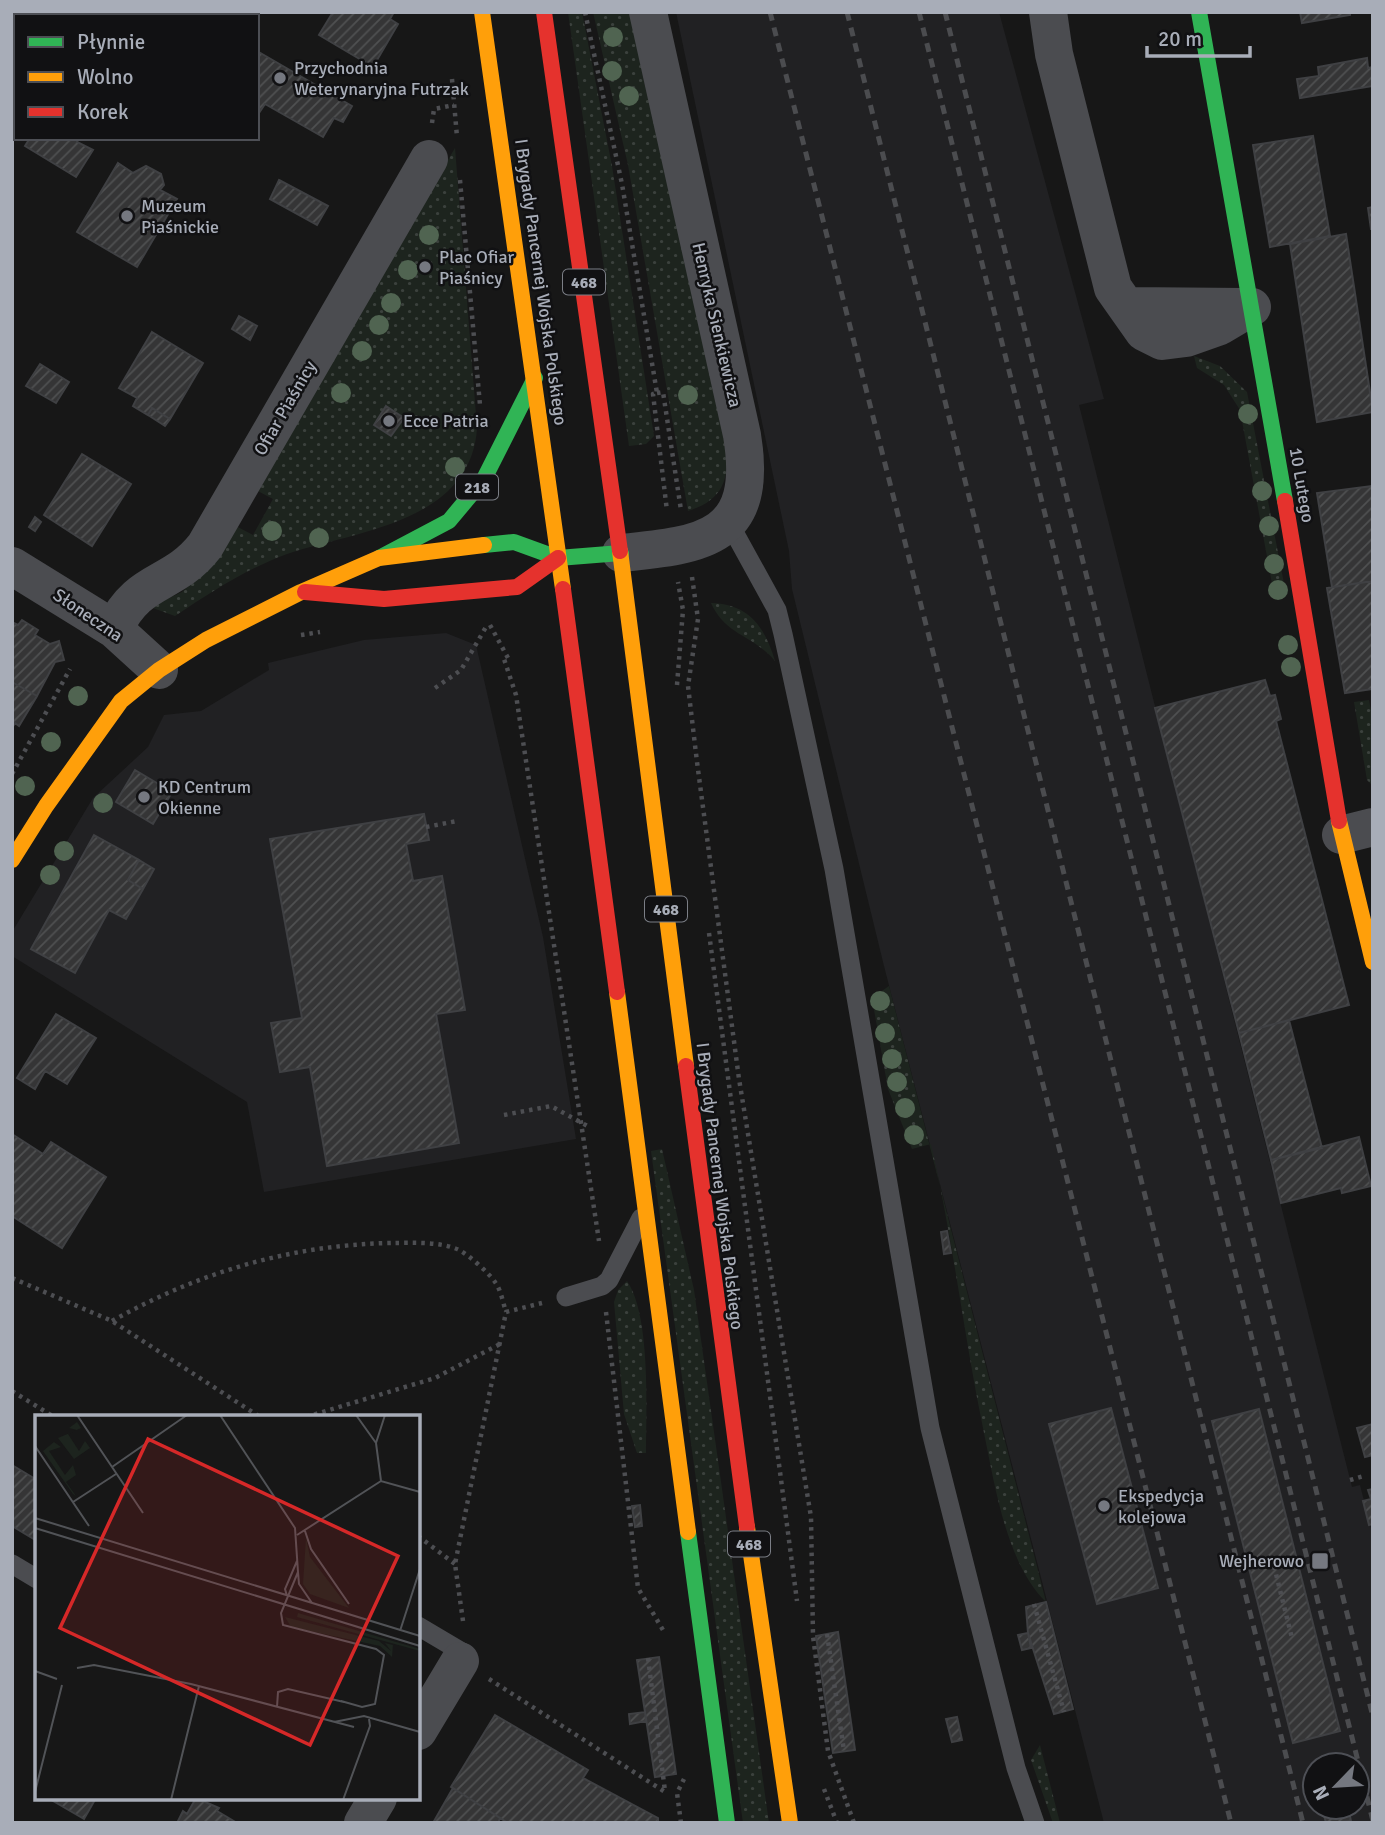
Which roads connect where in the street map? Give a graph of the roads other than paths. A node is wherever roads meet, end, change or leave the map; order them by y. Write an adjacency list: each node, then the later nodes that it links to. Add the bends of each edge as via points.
1 (482, 12): 8 (main road, I Brygady Pancernej Wojska Polskiego)
2 (544, 12): 10 (main road, I Brygady Pancernej Wojska Polskiego / 468)
3 (648, 12): 9 (street, Henryka Sienkiewicza, via 746,461 743,496)
4 (1048, 12): 7 (street, via 1054,54 1113,288 1144,332 1162,341 1220,326)
5 (1199, 12): 7 (main road, 10 Lutego)
6 (448, 155): 15 (street, Ofiar Piaśnicy, via 205,546 191,564 124,607)
7 (1252, 307): 17 (main road, 10 Lutego)
8 (535, 378): 11 (main road, 218, via 484,479 449,521); 12 (main road, I Brygady Pancernej Wojska Polskiego)
9 (728, 521): 10 (street, Henryka Sienkiewicza, via 710,537 679,547); 31 (lane, via 777,610 783,634 834,869 930,1428 1016,1768)
10 (621, 553): 12 (main road); 30 (main road, I Brygady Pancernej Wojska Polskiego / 468, via 711,1265)
11 (379, 558): 12 (main road, 218, via 514,542); 14 (main road, 218)
12 (558, 558): 14 (main road, via 517,587 384,599); 20 (main road, I Brygady Pancernej Wojska Polskiego)
13 (12, 566): 15 (street, Słoneczna)
14 (301, 592): 16 (main road, 218, via 206,640)
15 (114, 629): 16 (street, Słoneczna)
16 (159, 670): 18 (main road, 218, via 121,701)
17 (1357, 831): 19 (main road, 10 Lutego)
18 (12, 860)
19 (1373, 962)
20 (645, 1211): 21 (lane, via 609,1279 602,1286); 29 (main road, I Brygady Pancernej Wojska Polskiego)
21 (566, 1297)
22 (12, 1564): 23 (lane)
23 (35, 1578)
24 (420, 1627): 25 (lane)
25 (463, 1658): 26 (street)
26 (420, 1728)
27 (377, 1800): 28 (street)
28 (363, 1823)
29 (727, 1823)
30 (790, 1823)
31 (1035, 1823)

